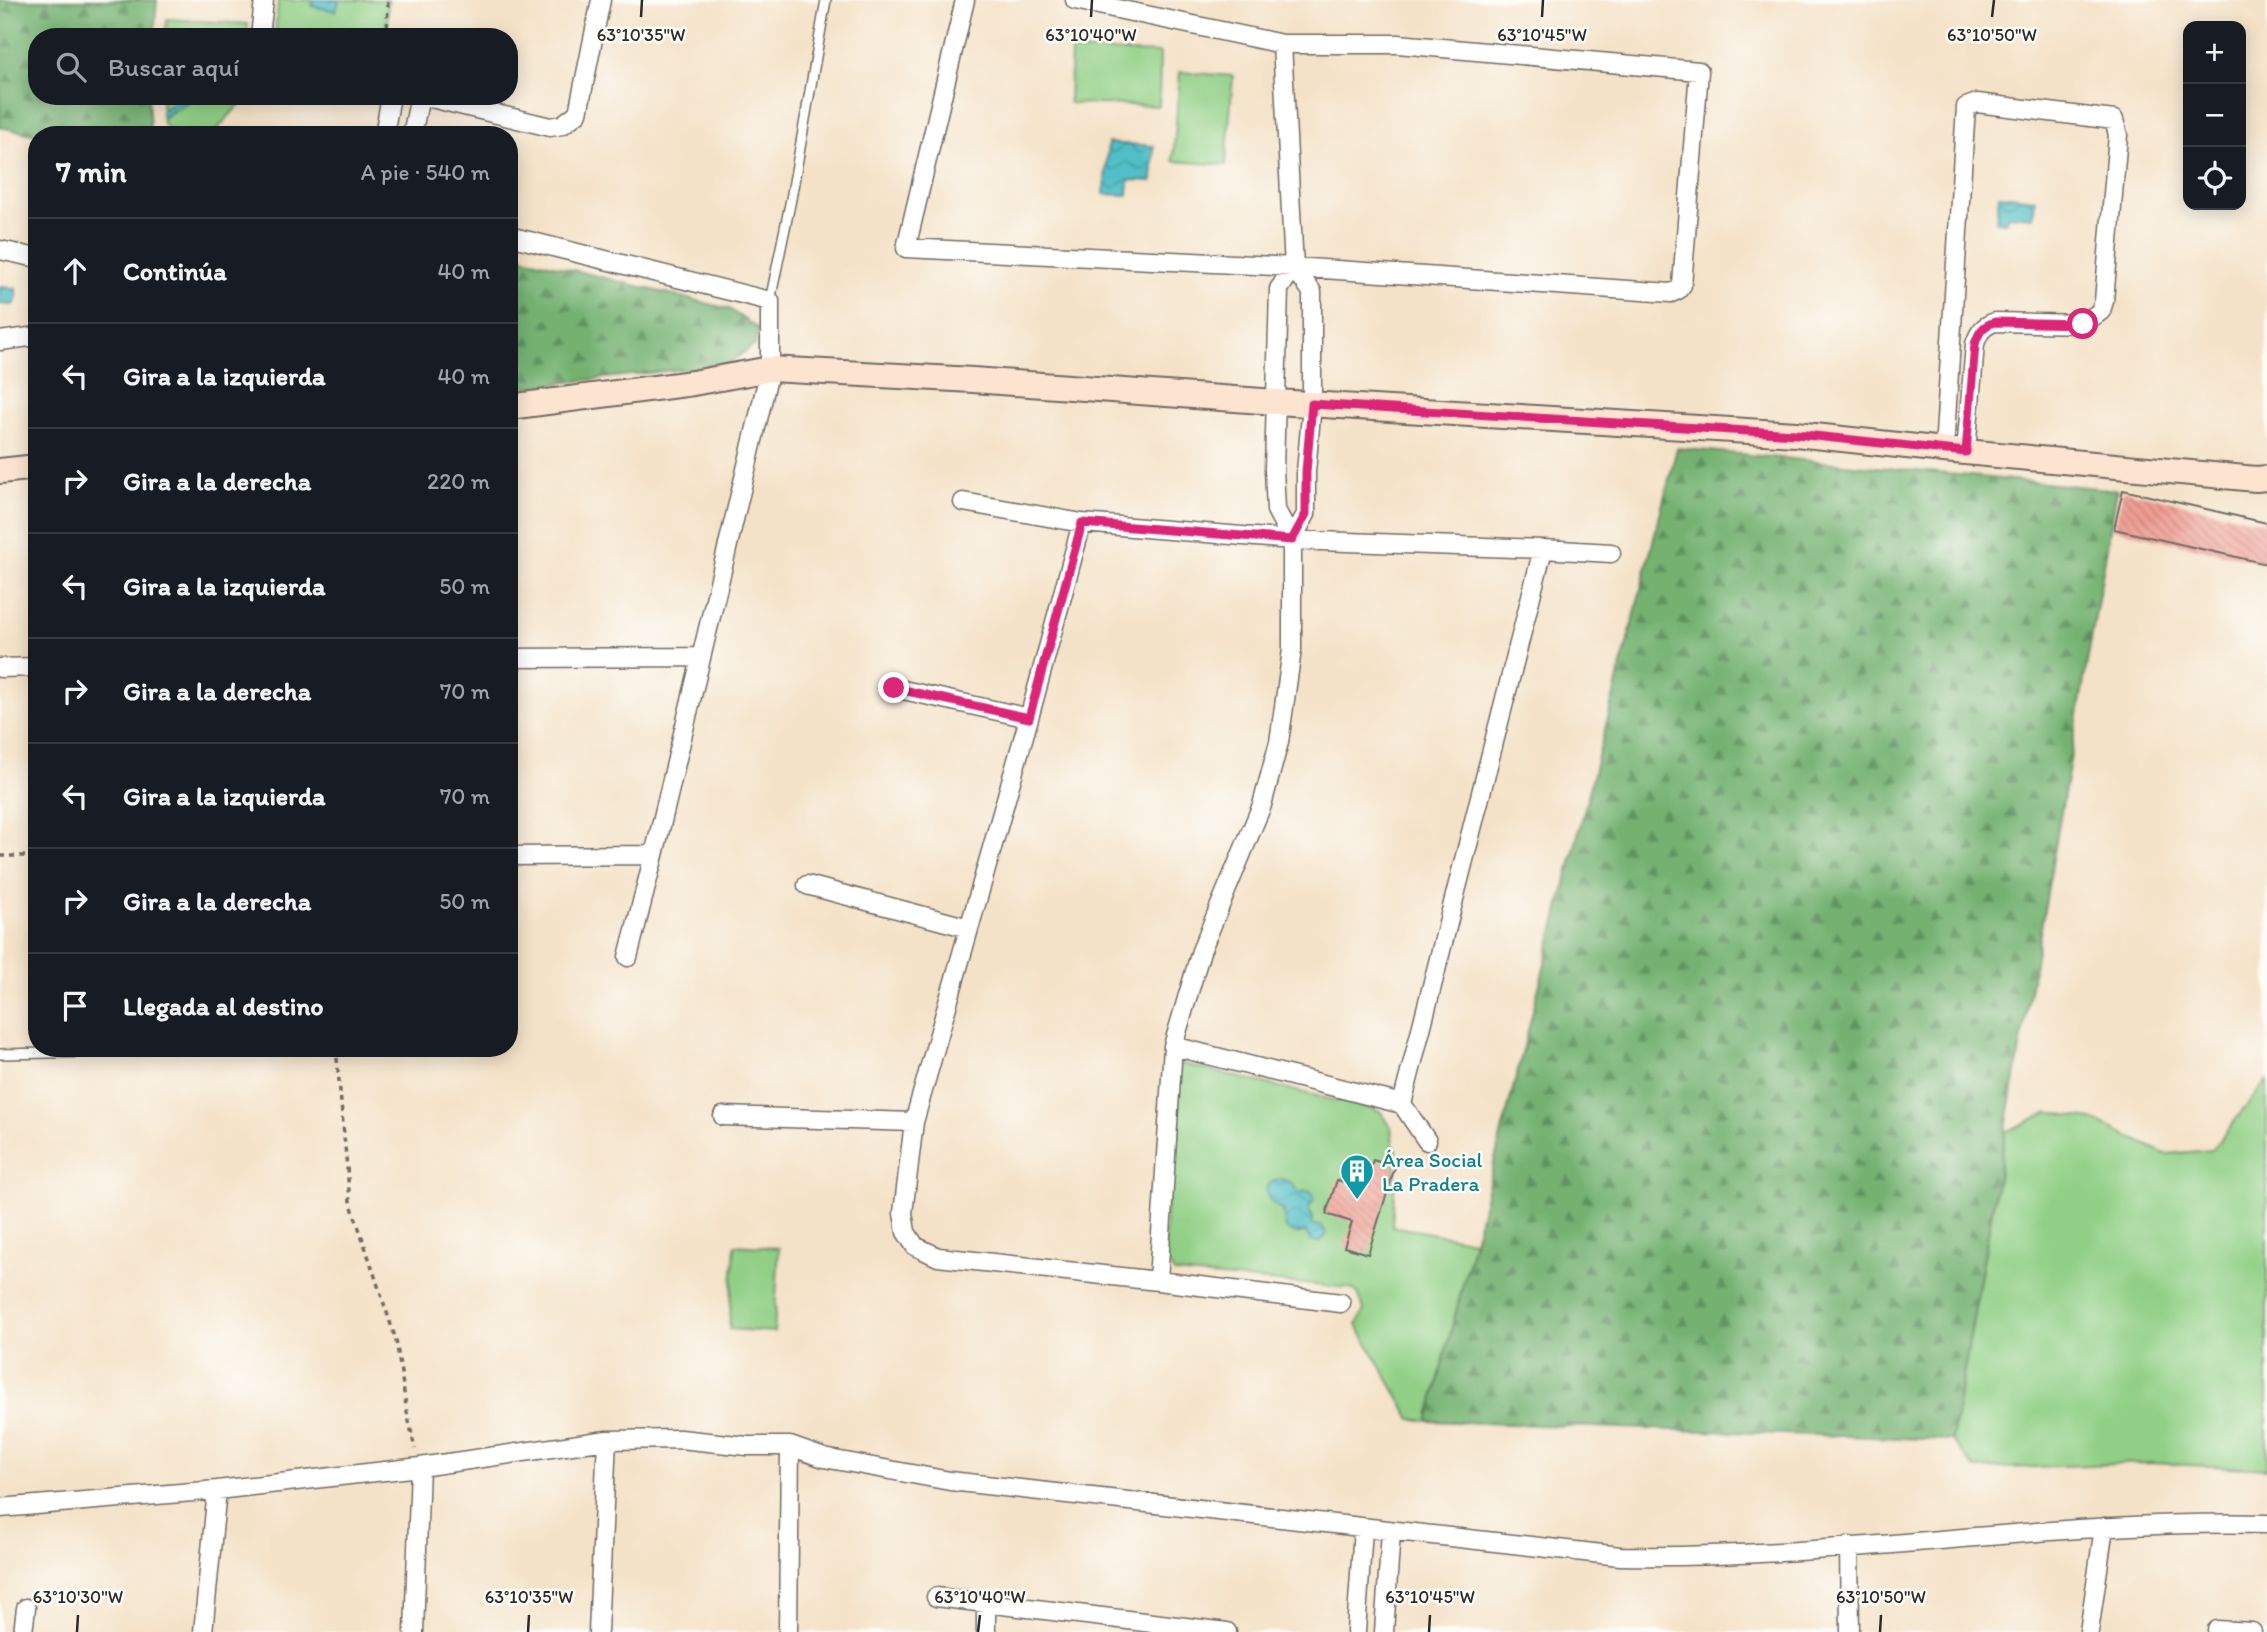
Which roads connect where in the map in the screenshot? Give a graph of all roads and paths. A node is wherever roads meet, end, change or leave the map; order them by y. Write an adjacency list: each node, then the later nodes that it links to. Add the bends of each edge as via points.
1 (264, 0): 7 (street)
2 (388, 0): 8 (path)
3 (601, 0): 12 (street, via 578,113 562,125 550,127)
4 (826, 0): 19 (lane)
5 (965, 0): 18 (street, via 906,248)
6 (1075, 0): 9 (street)
7 (262, 28)
8 (387, 28)
9 (1282, 44): 18 (street); 18 (street, via 1398,44 1699,71 1682,285 1678,290)
10 (389, 105): 13 (street)
11 (419, 105): 14 (street)
12 (458, 105)
13 (386, 126)
14 (414, 126)
15 (518, 238): 19 (street)
16 (0, 250): 17 (street)
17 (28, 256)
18 (1294, 267): 23 (street, via 1279,289); 24 (street, via 1312,292)
19 (770, 301): 22 (street)
20 (28, 337): 21 (street)
21 (0, 341)
22 (771, 369): 23 (street); 25 (street); 35 (street)
23 (1276, 402): 24 (street); 32 (street, via 1276,510)
24 (1312, 404): 26 (street, via 1796,434); 32 (street, via 1306,514)
25 (518, 406)
26 (1955, 451): 26 (street, via 1975,344 1987,324 2083,324 2102,311 2118,135 2113,120 1977,103 1966,107); 29 (street)
27 (28, 468): 28 (street)
28 (0, 471)
29 (2267, 478)
30 (963, 502): 31 (street)
31 (1082, 523): 32 (street); 40 (street)
32 (1292, 540): 33 (street); 48 (street, via 1292,650 1279,743 1262,805 1200,951)
33 (1543, 549): 34 (street); 52 (street)
34 (1611, 553)
35 (700, 657): 36 (street); 41 (street)
36 (518, 658)
37 (28, 667): 38 (street)
38 (0, 668)
39 (894, 688): 40 (street)
40 (1029, 718): 46 (street)
41 (654, 855): 44 (street); 47 (street)
42 (0, 856): 43 (path)
43 (28, 856)
44 (518, 856)
45 (807, 886): 46 (street)
46 (969, 928): 54 (street)
47 (628, 957)
48 (1173, 1046): 52 (street); 56 (street)
49 (28, 1053): 50 (lane)
50 (0, 1054)
51 (337, 1057): 60 (path, via 350,1201 396,1340)
52 (1402, 1104): 55 (street)
53 (723, 1116): 54 (street)
54 (914, 1122): 56 (street, via 903,1213 906,1232 915,1246 938,1257)
55 (1427, 1141)
56 (1158, 1281): 57 (street)
57 (1341, 1303)
58 (607, 1440): 59 (street, via 680,1439); 60 (street); 76 (street)
59 (790, 1447): 65 (street, via 925,1477); 77 (street)
60 (420, 1467): 61 (street); 75 (street)
61 (218, 1490): 62 (street); 74 (street)
62 (0, 1508)
63 (2267, 1524): 64 (street)
64 (2104, 1527): 67 (street); 83 (street)
65 (1363, 1528): 66 (street); 80 (street)
66 (1391, 1532): 67 (street, via 1620,1556 1682,1557); 81 (street)
67 (1849, 1546): 82 (street)
68 (936, 1597): 69 (street)
69 (986, 1603): 71 (street); 78 (street)
70 (26, 1608): 73 (street)
71 (1140, 1627): 79 (street)
72 (2217, 1629): 84 (street)
73 (23, 1632)
74 (203, 1632)
75 (414, 1632)
76 (598, 1632)
77 (788, 1632)
78 (986, 1632)
79 (1227, 1632)
80 (1356, 1632)
81 (1384, 1632)
82 (1850, 1632)
83 (2089, 1632)
84 (2252, 1632)

